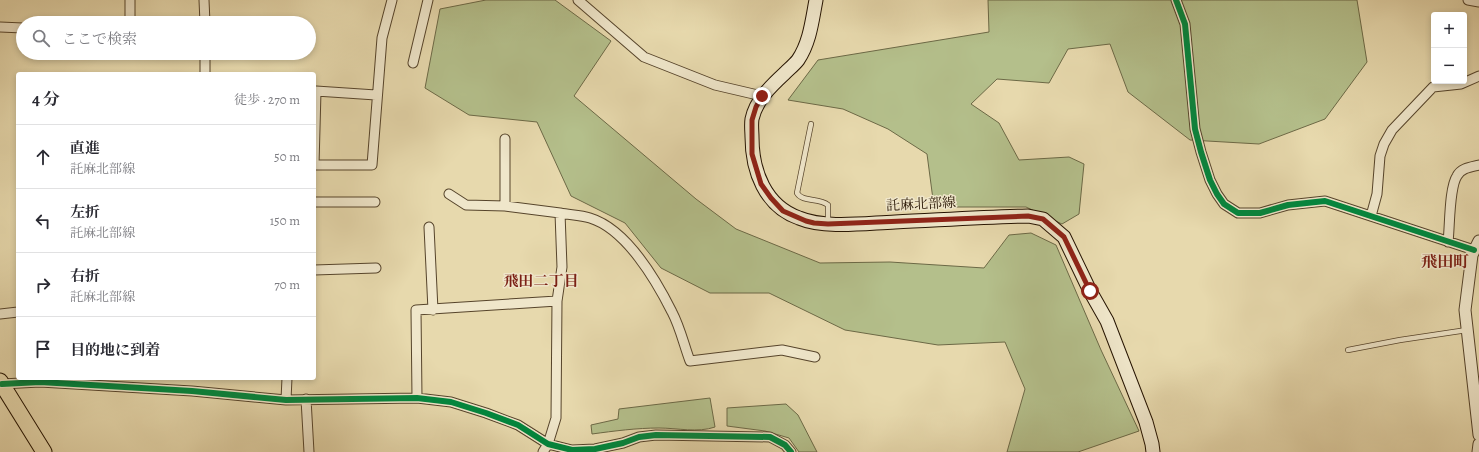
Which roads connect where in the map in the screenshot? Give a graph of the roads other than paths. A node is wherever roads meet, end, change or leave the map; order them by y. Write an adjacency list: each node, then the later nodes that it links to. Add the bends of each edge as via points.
1 (130, 0): 10 (street)
2 (204, 0): 11 (street)
3 (392, 0): 19 (street, via 382,38)
4 (428, 0): 15 (street)
5 (578, 0): 20 (street, via 644,57 715,85)
6 (816, 0): 20 (main road, 託麻北部線, via 804,51)
7 (1176, 0): 30 (street, via 1185,24 1195,129 1200,152 1210,180 1224,204 1238,213 1260,213 1288,205 1325,201)
8 (1468, 0): 9 (street)
9 (1479, 2)
10 (130, 16)
11 (205, 16)
12 (0, 27): 13 (street)
13 (16, 28)
14 (205, 60): 16 (street)
15 (413, 64)
16 (205, 72)
17 (1479, 76): 30 (street, via 1461,84 1432,88 1392,130 1380,156 1377,194)
18 (316, 92): 19 (street)
19 (376, 95): 23 (street, via 372,165)
20 (762, 96): 31 (main road, 託麻北部線, via 752,120 752,154 761,184 783,211 810,222)
21 (811, 124): 31 (lane, via 797,193 801,197 824,201 828,205)
22 (506, 139): 28 (street)
23 (316, 165)
24 (1479, 165): 33 (street, via 1465,169 1457,175 1453,187)
25 (449, 194): 28 (street, via 466,205)
26 (316, 202): 27 (street)
27 (376, 202)
28 (505, 206): 29 (street)
29 (560, 213): 37 (street, via 562,267); 43 (street, via 591,218 614,231 632,248 673,313 690,360 782,350)
30 (1371, 216): 33 (street)
31 (828, 224): 58 (main road, 託麻北部線, via 1028,216 1043,219 1064,237 1107,321 1146,422)
32 (429, 227): 38 (street)
33 (1448, 242): 34 (street)
34 (1476, 245): 41 (street, via 1467,288 1465,310)
35 (376, 268): 36 (street)
36 (316, 270)
37 (557, 301): 38 (street); 50 (street, via 556,418)
38 (433, 310): 46 (street, via 416,310)
39 (16, 312): 40 (street)
40 (0, 314)
41 (1468, 330): 42 (lane); 49 (street)
42 (1348, 350)
43 (815, 358)
44 (287, 380): 48 (street)
45 (1, 383): 48 (street, via 40,382 184,390); 54 (highway)
46 (417, 398): 47 (street); 50 (street, via 451,402 486,413 518,425)
47 (306, 399): 48 (street); 55 (street)
48 (286, 400)
49 (1479, 435)
50 (548, 444): 52 (street, via 572,450); 56 (street)
51 (1479, 444): 59 (street)
52 (622, 447): 53 (street, via 639,437 664,435 770,437)
53 (783, 449): 57 (street)
54 (44, 452)
55 (309, 452)
56 (543, 452)
57 (792, 452)
58 (1153, 452)
59 (1478, 452)

